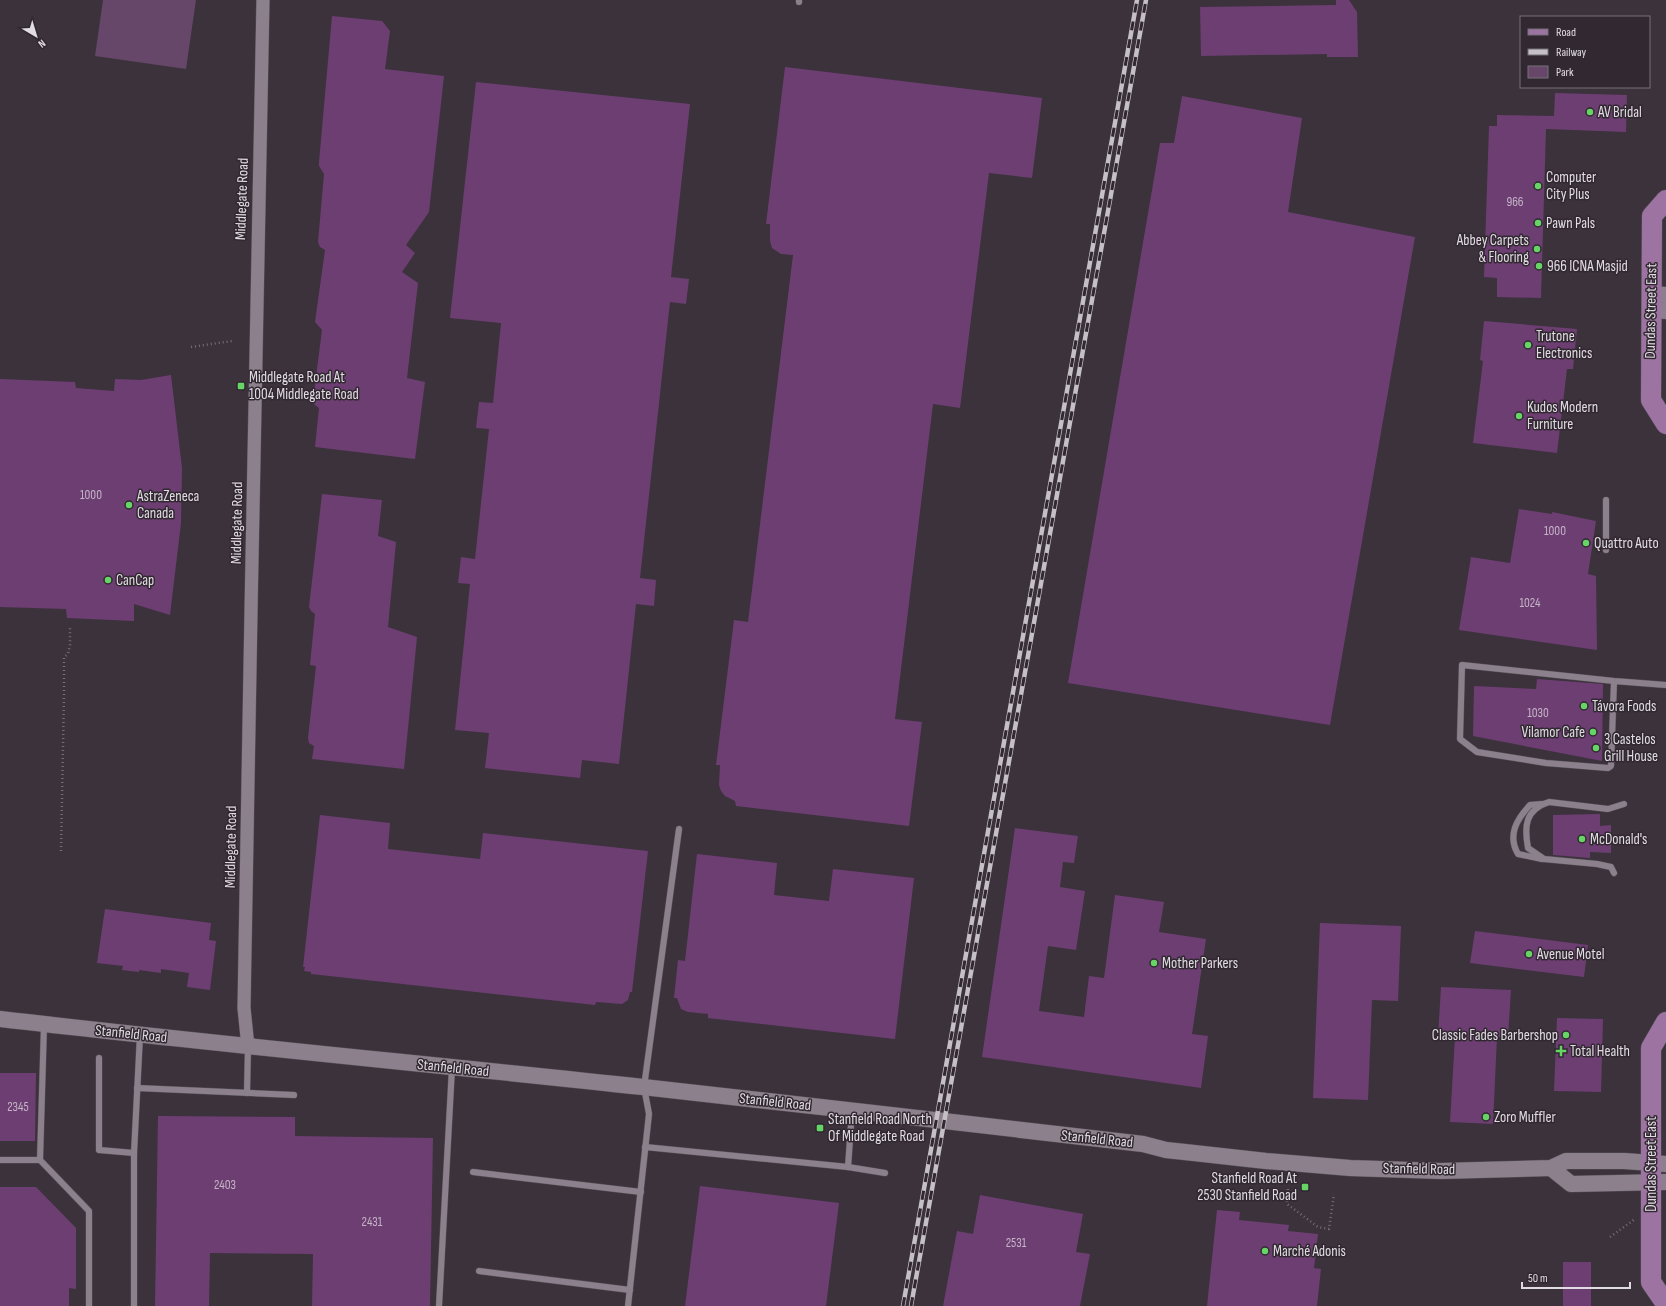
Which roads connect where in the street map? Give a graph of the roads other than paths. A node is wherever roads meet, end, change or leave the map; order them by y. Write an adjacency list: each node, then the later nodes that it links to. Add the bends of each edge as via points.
1 (263, 0): 18 (street, Middlegate Road, via 256,264 244,1008)
2 (1666, 200): 3 (main road, Dundas Street East, via 1652,216)
3 (1659, 302): 4 (main road, Dundas Street East, via 1651,400)
4 (1666, 424)
5 (1606, 500): 6 (lane)
6 (1606, 550)
7 (1614, 681): 7 (lane, via 1611,766 1608,768 1546,763 1477,752 1460,739 1462,665); 8 (lane)
8 (1666, 685)
9 (1542, 804): 10 (lane, via 1549,802 1608,809); 12 (lane, via 1528,818 1525,830 1528,848); 12 (lane, via 1530,805 1520,815 1514,828 1514,847 1518,854)
10 (1624, 804)
11 (679, 829): 21 (lane)
12 (1544, 860): 13 (lane, via 1597,864 1611,867)
13 (1614, 873)
14 (0, 1019): 16 (street, Stanfield Road)
15 (1666, 1022): 30 (main road, Dundas Street East, via 1651,1048)
16 (44, 1024): 17 (street, Stanfield Road); 29 (lane)
17 (140, 1035): 18 (street, Stanfield Road); 22 (lane)
18 (248, 1047): 20 (street, Stanfield Road); 23 (lane)
19 (99, 1058): 27 (lane, via 99,1150)
20 (452, 1068): 21 (street, Stanfield Road); 42 (lane)
21 (644, 1087): 25 (street, Stanfield Road); 26 (lane, via 649,1114)
22 (137, 1088): 23 (lane); 27 (lane)
23 (247, 1093): 24 (lane)
24 (294, 1095)
25 (852, 1111): 31 (lane); 32 (street, Stanfield Road, via 1143,1144 1166,1150 1350,1168 1441,1171)
26 (645, 1147): 31 (lane); 36 (lane)
27 (134, 1153): 41 (lane)
28 (0, 1160): 29 (lane)
29 (40, 1160): 40 (lane, via 89,1211)
30 (1659, 1163): 32 (street, Stanfield Road, via 1566,1161); 35 (main road, Dundas Street East)
31 (848, 1167): 34 (lane)
32 (1551, 1168): 35 (street, via 1571,1184)
33 (473, 1172): 36 (lane)
34 (885, 1173)
35 (1659, 1183): 39 (main road, Dundas Street East, via 1651,1282)
36 (641, 1192): 38 (lane)
37 (479, 1271): 38 (lane)
38 (630, 1290): 43 (lane)
39 (1666, 1304)
40 (89, 1306)
41 (134, 1306)
42 (439, 1306)
43 (628, 1306)

